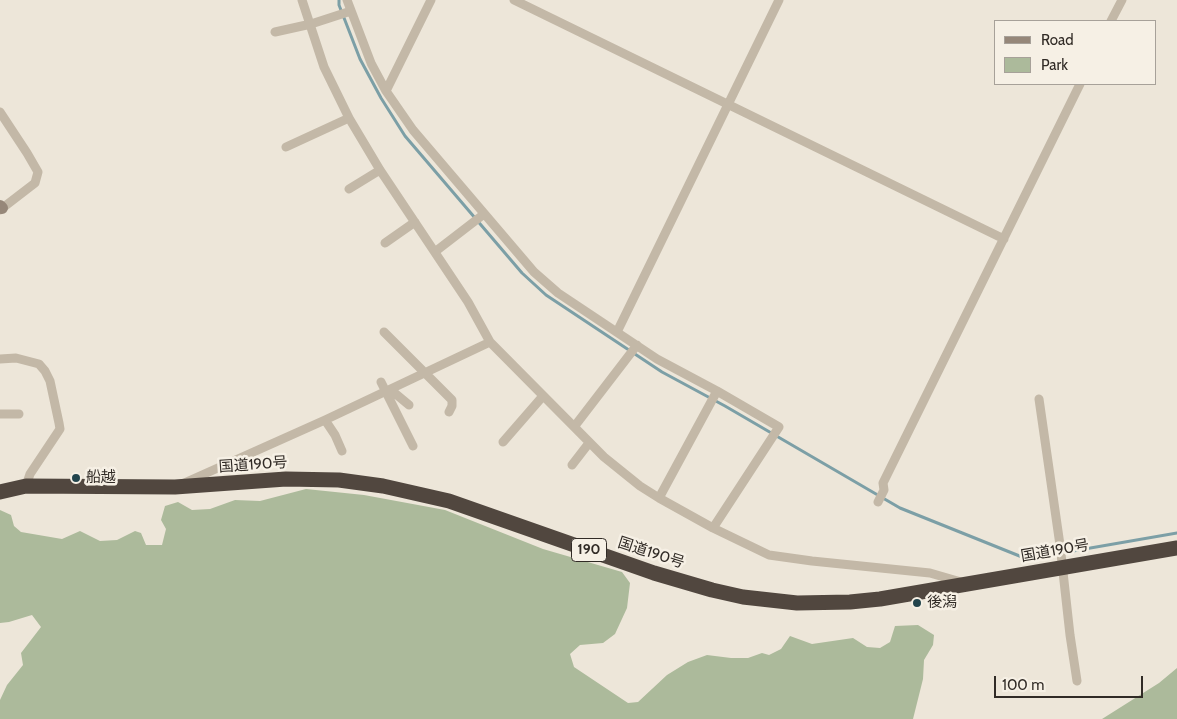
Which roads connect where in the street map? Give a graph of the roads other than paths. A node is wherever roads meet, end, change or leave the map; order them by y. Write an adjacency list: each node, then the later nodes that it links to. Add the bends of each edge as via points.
1 (302, 0): 9 (street)
2 (347, 0): 7 (street)
3 (431, 0): 12 (street)
4 (514, 0): 13 (street)
5 (778, 0): 13 (street)
6 (1122, 0): 8 (street)
7 (351, 11): 9 (street); 12 (street, via 371,63)
8 (1112, 20)
9 (311, 24): 10 (street); 15 (street, via 324,67)
10 (275, 32)
11 (1080, 85): 22 (street)
12 (386, 91): 20 (street, via 413,130)
13 (728, 104): 22 (street); 26 (street)
14 (0, 112): 19 (street, via 38,172 35,183)
15 (349, 118): 16 (street); 17 (street)
16 (286, 147)
17 (380, 170): 18 (street); 21 (street)
18 (349, 189)
19 (1, 208)
20 (484, 214): 24 (street); 26 (street, via 534,272 558,293)
21 (415, 222): 23 (street); 24 (street)
22 (1004, 239): 51 (street, via 884,483)
23 (385, 243)
24 (436, 252): 27 (street)
25 (384, 332): 30 (street)
26 (617, 332): 28 (street)
27 (490, 342): 30 (street); 34 (street)
28 (637, 345): 33 (street); 41 (street)
29 (0, 359): 47 (street, via 16,358 39,364 46,371 59,422 60,429 30,474)
30 (424, 372): 32 (street); 37 (street, via 452,400)
31 (381, 382): 32 (street)
32 (388, 391): 36 (street); 40 (street); 44 (street)
33 (717, 391): 50 (street); 52 (street, via 779,427)
34 (543, 396): 41 (street); 42 (street)
35 (1039, 399): 54 (street)
36 (409, 404)
37 (449, 412)
38 (0, 414): 39 (street)
39 (19, 414)
40 (325, 420): 45 (street); 48 (street)
41 (574, 427): 43 (street)
42 (503, 442)
43 (589, 443): 46 (street); 50 (street)
44 (413, 446)
45 (342, 451)
46 (572, 465)
47 (26, 486): 48 (highway, 国道190号 / 190); 49 (highway, 国道190号 / 190)
48 (175, 487): 55 (highway, 国道190号 / 190, via 286,479 339,480 383,486 449,501 654,573 712,590 772,602 865,600)
49 (0, 492)
50 (659, 498): 52 (street)
51 (878, 502)
52 (713, 528): 55 (street, via 769,555 930,573)
53 (1177, 548): 54 (highway, 国道190号 / 190)
54 (1062, 568): 55 (highway, 国道190号 / 190); 56 (street)
55 (966, 583)
56 (1077, 681)

